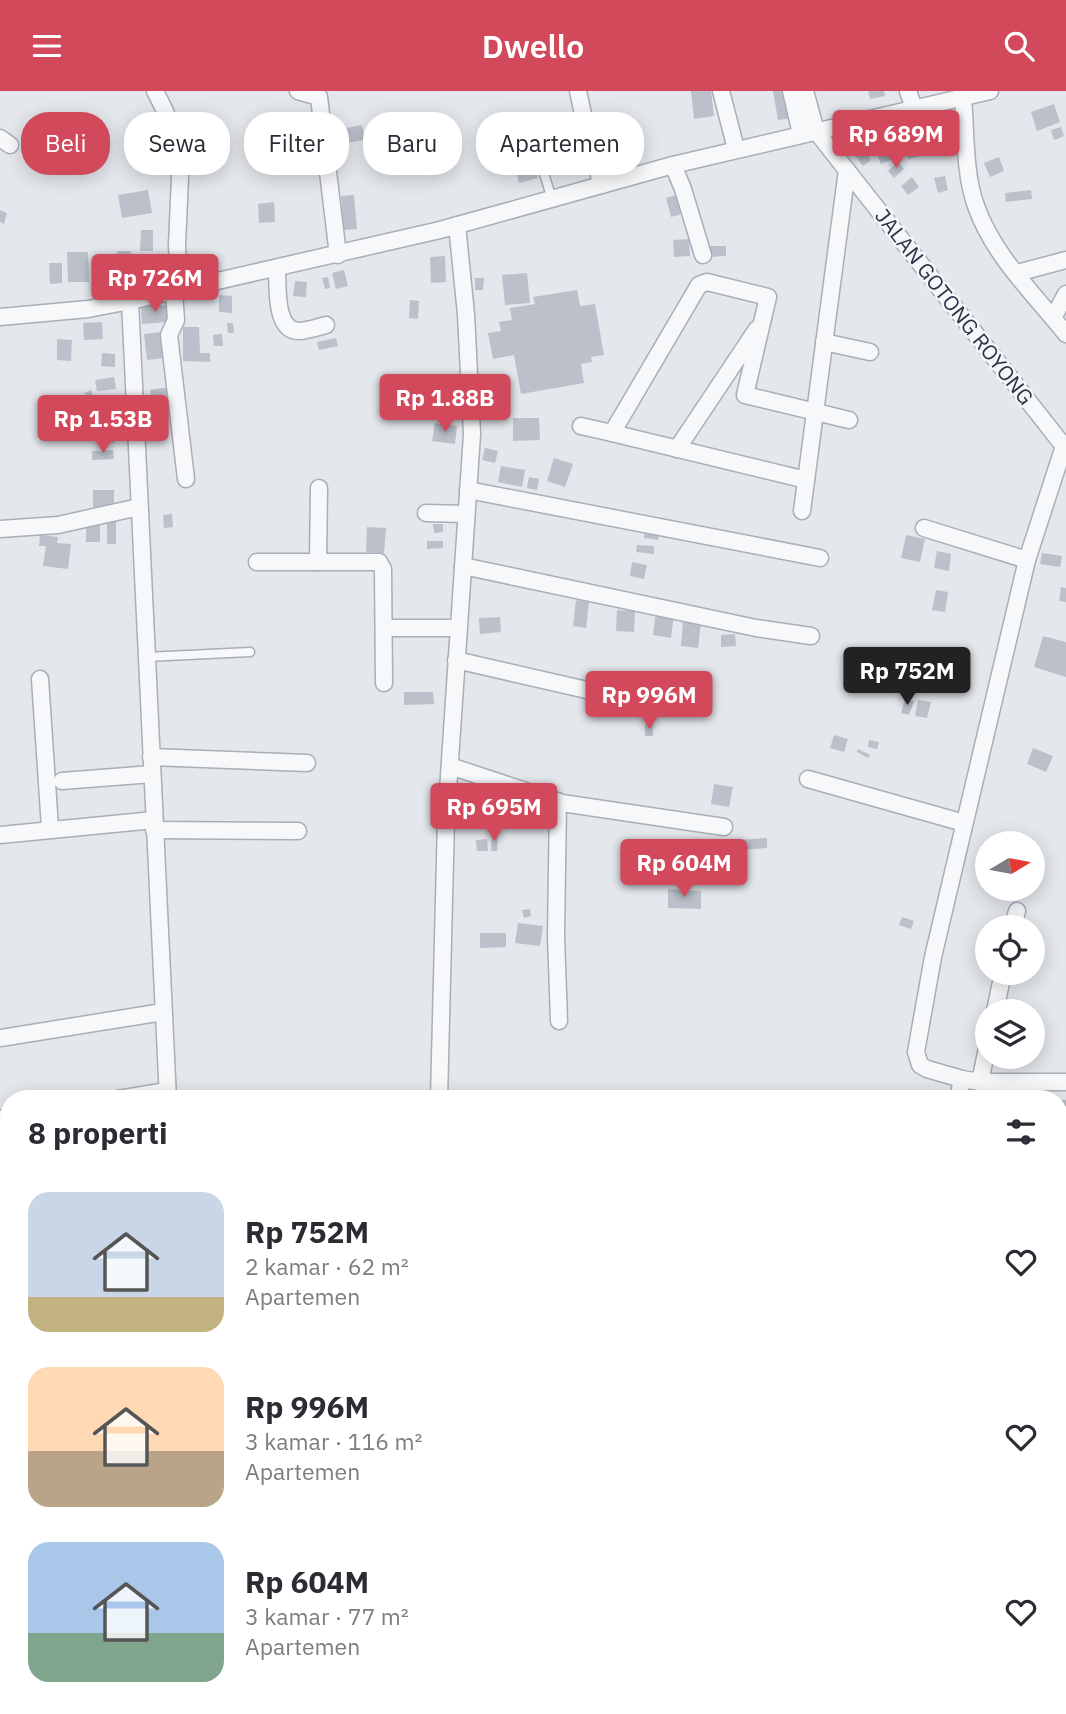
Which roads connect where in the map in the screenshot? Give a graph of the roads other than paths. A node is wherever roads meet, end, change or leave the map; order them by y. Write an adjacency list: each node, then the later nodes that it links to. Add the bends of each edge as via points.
1 (155, 91): 26 (street, via 174,137 180,177)
2 (298, 91): 21 (street, via 319,97)
3 (578, 91): 11 (street)
4 (721, 91): 13 (street)
5 (791, 91): 12 (street)
6 (805, 91): 12 (street)
7 (908, 91): 10 (street)
8 (990, 91): 9 (street)
9 (963, 97): 10 (street); 25 (street, via 975,204 990,240)
10 (914, 108): 12 (street)
11 (583, 112)
12 (808, 132): 13 (street); 15 (street, JALAN GOTONG ROYONG)
13 (736, 149): 14 (street)
14 (673, 165): 18 (street); 22 (street)
15 (847, 170): 34 (street); 42 (street, JALAN GOTONG ROYONG)
16 (544, 175): 19 (lane)
17 (599, 175): 18 (street)
18 (602, 185): 19 (street)
19 (552, 199): 20 (street)
20 (457, 225): 21 (street); 47 (street, via 471,420)
21 (338, 254): 24 (street)
22 (703, 255)
23 (1066, 260): 25 (street)
24 (277, 268): 26 (street); 32 (street, via 280,313 286,325 299,331)
25 (1017, 273): 31 (street)
26 (176, 291): 28 (street); 44 (street, via 176,320 169,335)
27 (1066, 294): 31 (street)
28 (131, 301): 29 (street); 48 (street)
29 (0, 317)
30 (765, 317): 36 (street); 37 (street); 41 (street, via 769,302 765,295 711,282 699,285)
31 (1053, 318): 33 (street)
32 (326, 325)
33 (1066, 334)
34 (824, 342): 35 (street); 38 (street)
35 (870, 352)
36 (718, 388): 37 (street); 43 (street)
37 (744, 394): 38 (street)
38 (815, 414): 39 (street); 45 (street)
39 (849, 420)
40 (581, 426): 41 (street)
41 (612, 433): 43 (street)
42 (1065, 448): 55 (street)
43 (677, 449): 45 (street)
44 (186, 479)
45 (806, 480): 49 (street)
46 (318, 488): 57 (street)
47 (468, 490): 51 (street); 54 (street)
48 (139, 507): 53 (street, via 58,525); 63 (street)
49 (802, 511)
50 (426, 513): 51 (street)
51 (466, 515): 58 (street)
52 (924, 528): 55 (street)
53 (0, 529)
54 (820, 558)
55 (1027, 560): 75 (street)
56 (257, 562): 57 (street)
57 (318, 562): 59 (street, via 379,562)
58 (463, 566): 60 (street); 61 (street)
59 (385, 628): 60 (street); 66 (street)
60 (458, 628): 64 (street)
61 (811, 636)
62 (250, 652): 63 (lane)
63 (146, 657): 68 (street)
64 (456, 660): 67 (street); 70 (street)
65 (40, 679): 78 (street)
66 (384, 683)
67 (613, 696)
68 (151, 757): 69 (street); 71 (street)
69 (307, 763)
70 (450, 766): 74 (street); 89 (street)
71 (152, 774): 73 (street); 76 (street)
72 (808, 779): 75 (street)
73 (62, 781)
74 (558, 801): 77 (street); 82 (street)
75 (964, 823): 85 (street, via 916,1052 920,1065)
76 (154, 825): 78 (street); 79 (street); 81 (street)
77 (724, 827)
78 (50, 828): 80 (street)
79 (298, 831)
80 (0, 835)
81 (163, 1012): 83 (street); 88 (street)
82 (559, 1021)
83 (0, 1038)
84 (982, 1069): 86 (street)
85 (962, 1079): 86 (street); 90 (street)
86 (979, 1082): 87 (street)
87 (1066, 1082)
88 (167, 1090)
89 (439, 1090)
90 (960, 1090)

